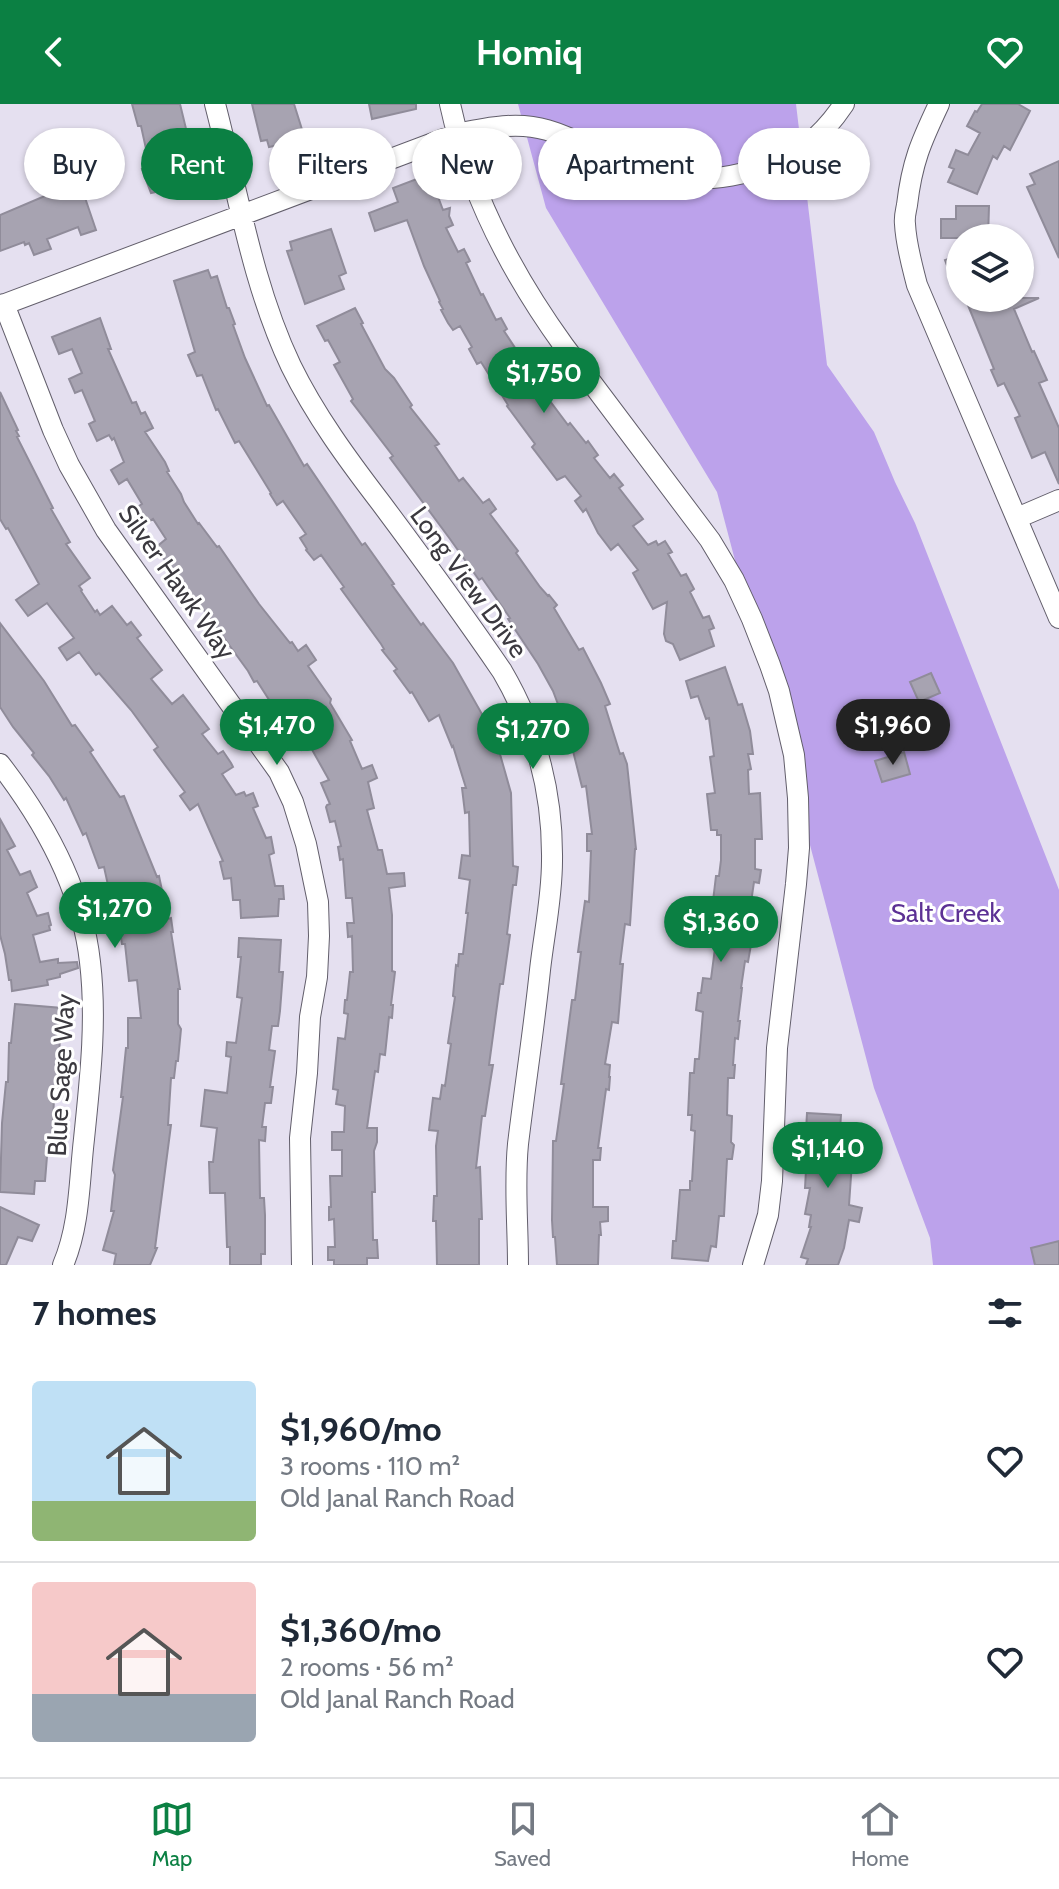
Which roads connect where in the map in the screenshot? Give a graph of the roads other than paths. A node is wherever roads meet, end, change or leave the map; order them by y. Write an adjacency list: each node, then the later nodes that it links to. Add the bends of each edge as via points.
1 (215, 104): 9 (street, Long View Drive)
2 (450, 104): 5 (street)
3 (844, 104): 6 (street, via 806,146 776,163 708,179 652,174 546,129)
4 (939, 104): 12 (street, via 908,186 908,253)
5 (456, 128)
6 (483, 128)
7 (412, 151): 9 (street)
8 (482, 200): 18 (street, via 542,316 710,540 752,619 779,691 794,755 799,848 777,1048 772,1181)
9 (241, 214): 10 (street); 17 (street, Long View Drive, via 279,339 305,394 502,671 538,751 551,817 552,861 518,1144)
10 (2, 305): 16 (street, Silver Hawk Way, via 53,430 106,530 279,772 295,807 316,883 319,936 300,1138)
11 (1059, 500): 12 (street)
12 (1017, 518): 13 (street)
13 (1059, 618)
14 (0, 764): 15 (street, Blue Sage Way, via 58,856 72,887 90,958 89,1102 77,1218)
15 (63, 1265)
16 (302, 1265)
17 (518, 1265)
18 (753, 1265)

